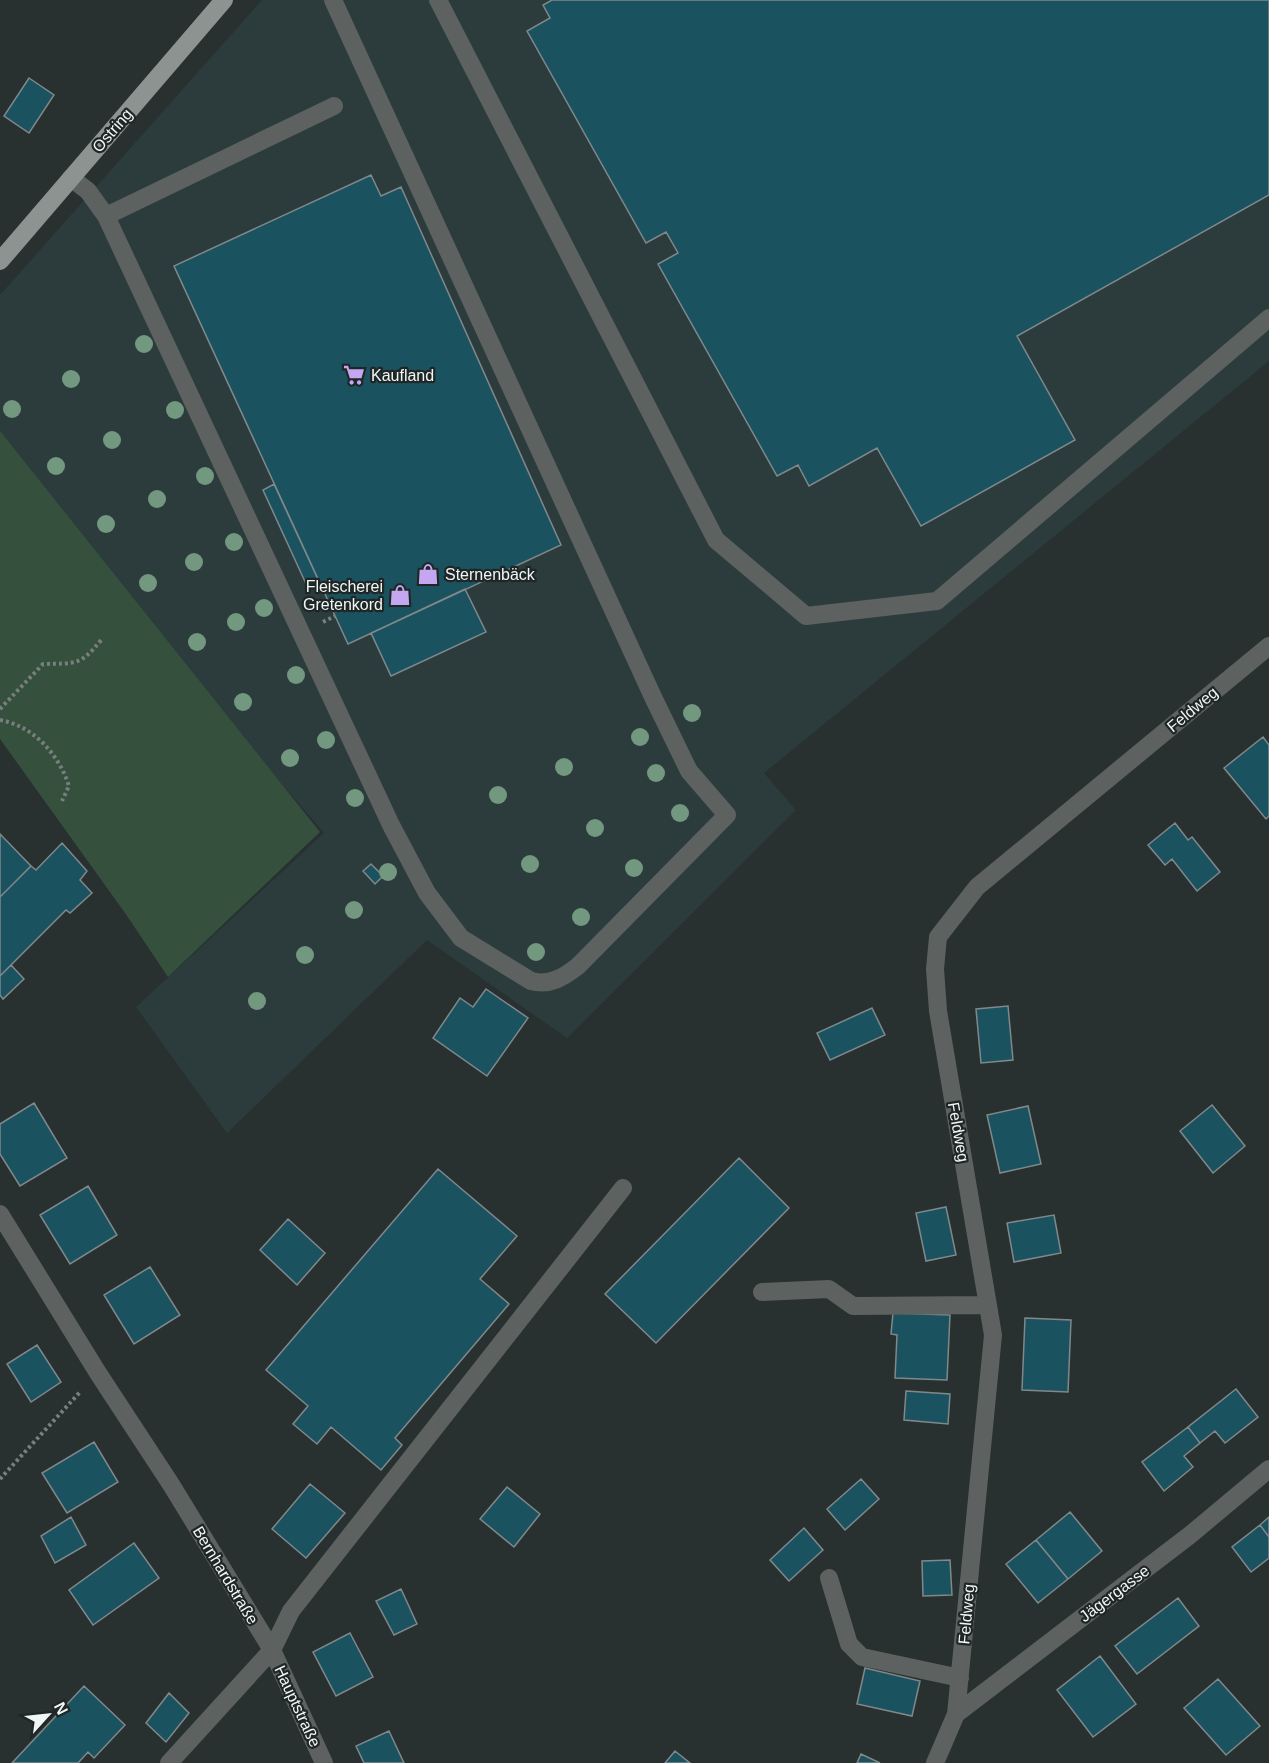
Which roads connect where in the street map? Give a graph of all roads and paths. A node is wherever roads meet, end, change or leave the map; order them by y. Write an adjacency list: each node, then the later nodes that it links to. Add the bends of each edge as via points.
1 (224, 0): 5 (main road, Ostring)
2 (333, 0): 6 (street, via 653,697 689,771 727,815 562,978 531,981 461,938 427,893 391,825)
3 (438, 0): 8 (street, via 716,540 806,616 937,601)
4 (334, 106): 6 (street)
5 (71, 178): 6 (street, via 88,191); 7 (main road, Ostring)
6 (106, 216)
7 (0, 261)
8 (1269, 318)
9 (102, 639): 11 (path, via 85,659 44,664)
10 (1269, 646): 17 (street, Feldweg, via 977,887 938,937 938,1011)
11 (0, 709)
12 (0, 720): 13 (path, via 17,723 42,742 62,766 69,786)
13 (62, 801)
14 (623, 1188): 22 (street, via 291,1611)
15 (0, 1214): 18 (street, Bernhardstraße)
16 (762, 1292): 17 (street, via 829,1289 853,1306)
17 (987, 1305): 23 (street, Feldweg, via 993,1335)
18 (98, 1373): 20 (path); 22 (street, Bernhardstraße)
19 (1269, 1469): 24 (street, Jägergasse, via 1190,1535)
20 (0, 1479)
21 (829, 1578): 23 (street, via 849,1644 862,1657)
22 (272, 1650): 25 (street); 26 (street, Hauptstraße)
23 (960, 1678): 24 (street, Feldweg)
24 (956, 1714): 27 (street, Feldweg)
25 (169, 1763)
26 (324, 1763)
27 (935, 1763)

